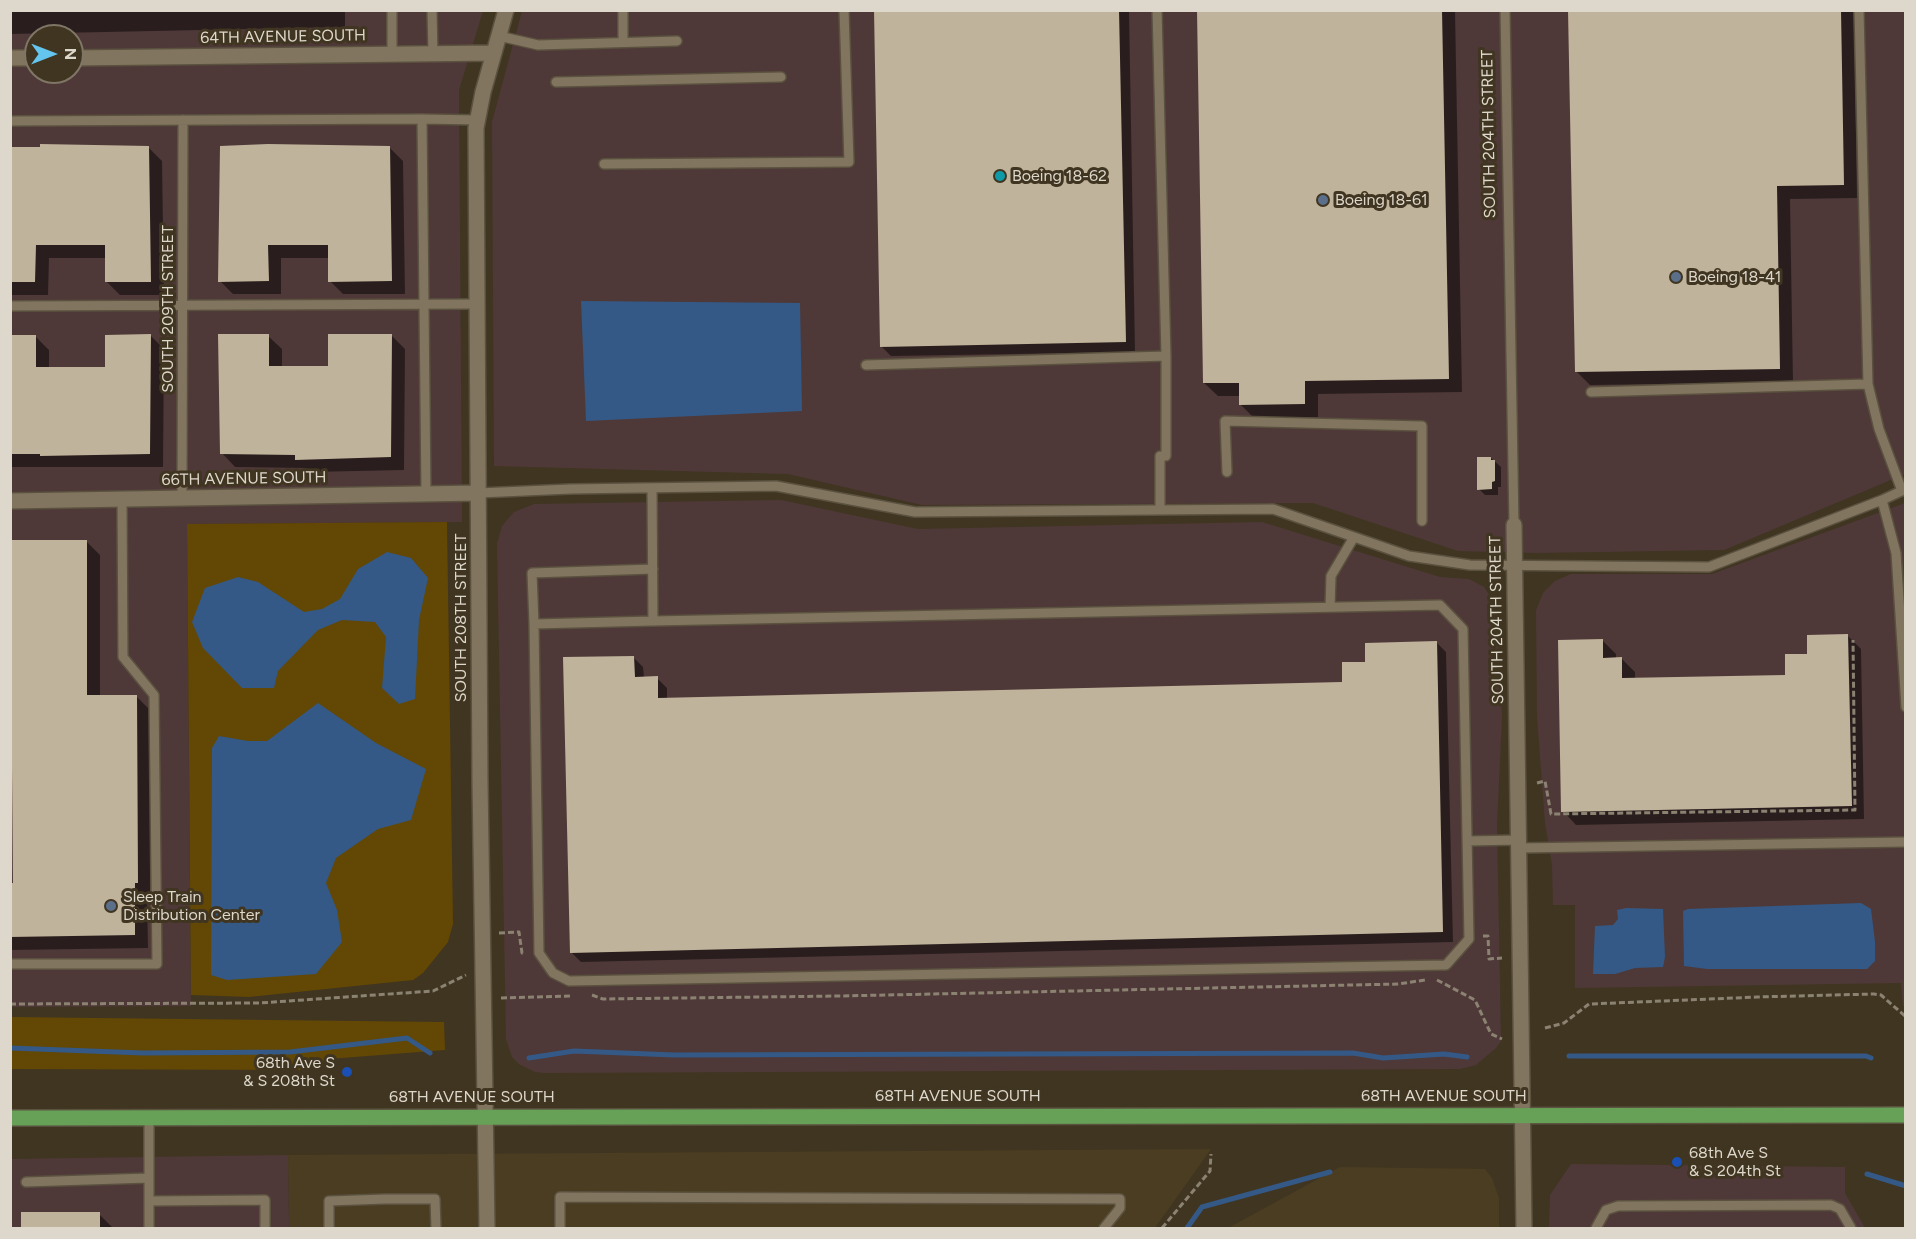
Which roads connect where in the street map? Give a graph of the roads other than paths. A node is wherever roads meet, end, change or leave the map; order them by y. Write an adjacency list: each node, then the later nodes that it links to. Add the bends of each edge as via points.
1 (392, 10): 13 (lane)
2 (432, 10): 14 (lane)
3 (506, 10): 9 (street, SOUTH 208TH STREET)
4 (622, 10): 11 (lane)
5 (844, 10): 22 (lane, via 849,162)
6 (1157, 10): 27 (lane)
7 (1505, 10): 42 (lane, SOUTH 204TH STREET)
8 (1859, 10): 29 (lane)
9 (499, 36): 11 (lane, via 538,45); 12 (street, SOUTH 208TH STREET)
10 (677, 41): 11 (lane)
11 (623, 42)
12 (494, 53): 14 (street, 64TH AVENUE SOUTH); 20 (street, SOUTH 208TH STREET)
13 (392, 54): 14 (street, 64TH AVENUE SOUTH); 15 (street, 64TH AVENUE SOUTH)
14 (433, 54)
15 (84, 58)
16 (781, 76): 17 (lane)
17 (556, 82)
18 (422, 119): 19 (lane); 20 (lane); 23 (lane)
19 (183, 120): 21 (lane); 25 (lane, SOUTH 209TH STREET)
20 (477, 120): 24 (street, SOUTH 208TH STREET)
21 (10, 121)
22 (604, 164)
23 (425, 304): 24 (lane); 25 (lane); 35 (lane)
24 (477, 304): 34 (street, SOUTH 208TH STREET)
25 (183, 305): 26 (lane); 36 (lane, SOUTH 209TH STREET)
26 (10, 306)
27 (1166, 356): 28 (lane); 40 (lane)
28 (866, 365)
29 (1868, 384): 30 (lane); 33 (lane, via 1879,429)
30 (1591, 392)
31 (1227, 472): 41 (lane, via 1225,421 1422,426)
32 (652, 488): 34 (lane); 40 (lane, via 776,486 915,512); 45 (lane)
33 (1904, 490): 38 (lane)
34 (479, 493): 35 (street, 66TH AVENUE SOUTH); 55 (street, SOUTH 208TH STREET)
35 (426, 494): 36 (street, 66TH AVENUE SOUTH)
36 (182, 498): 37 (street, 66TH AVENUE SOUTH)
37 (122, 499): 39 (street, 66TH AVENUE SOUTH); 53 (lane, via 123,657 154,695 157,964)
38 (1882, 500): 44 (lane, via 1709,567); 49 (lane, via 1896,553)
39 (10, 501)
40 (1160, 509): 43 (lane, via 1273,509)
41 (1422, 521)
42 (1514, 525): 44 (street, SOUTH 204TH STREET)
43 (1354, 537): 44 (lane, via 1409,556 1470,565); 46 (lane, via 1331,576)
44 (1514, 565): 52 (street, SOUTH 204TH STREET)
45 (652, 569): 47 (lane); 48 (lane, via 532,573)
46 (1330, 607): 47 (lane); 50 (lane, via 1440,605 1463,629)
47 (653, 621): 48 (lane)
48 (534, 624): 50 (lane, via 539,953 553,973 569,981 1446,965 1469,937)
49 (1905, 707)
50 (1467, 841): 52 (lane)
51 (1905, 842): 52 (lane)
52 (1520, 844): 54 (street, SOUTH 204TH STREET)
53 (10, 964)
54 (1524, 1113): 55 (main road, 68TH AVENUE SOUTH); 56 (main road, 68TH AVENUE SOUTH); 69 (street, SOUTH 204TH STREET)
55 (486, 1115): 57 (main road, 68TH AVENUE SOUTH); 66 (street, SOUTH 208TH STREET)
56 (1905, 1115)
57 (149, 1117): 58 (main road, 68TH AVENUE SOUTH); 59 (lane)
58 (10, 1118)
59 (149, 1179): 60 (lane); 61 (lane)
60 (26, 1182)
61 (149, 1201): 62 (lane); 63 (lane, via 265,1200)
62 (149, 1228)
63 (265, 1228)
64 (329, 1228): 65 (lane, via 329,1200 435,1199)
65 (436, 1228)
66 (487, 1228)
67 (560, 1228): 68 (lane, via 560,1197 1119,1198 1119,1208)
68 (1104, 1228)
69 (1524, 1228)
70 (1596, 1228): 71 (lane, via 1606,1210 1618,1206 1831,1204 1840,1209)
71 (1851, 1228)

